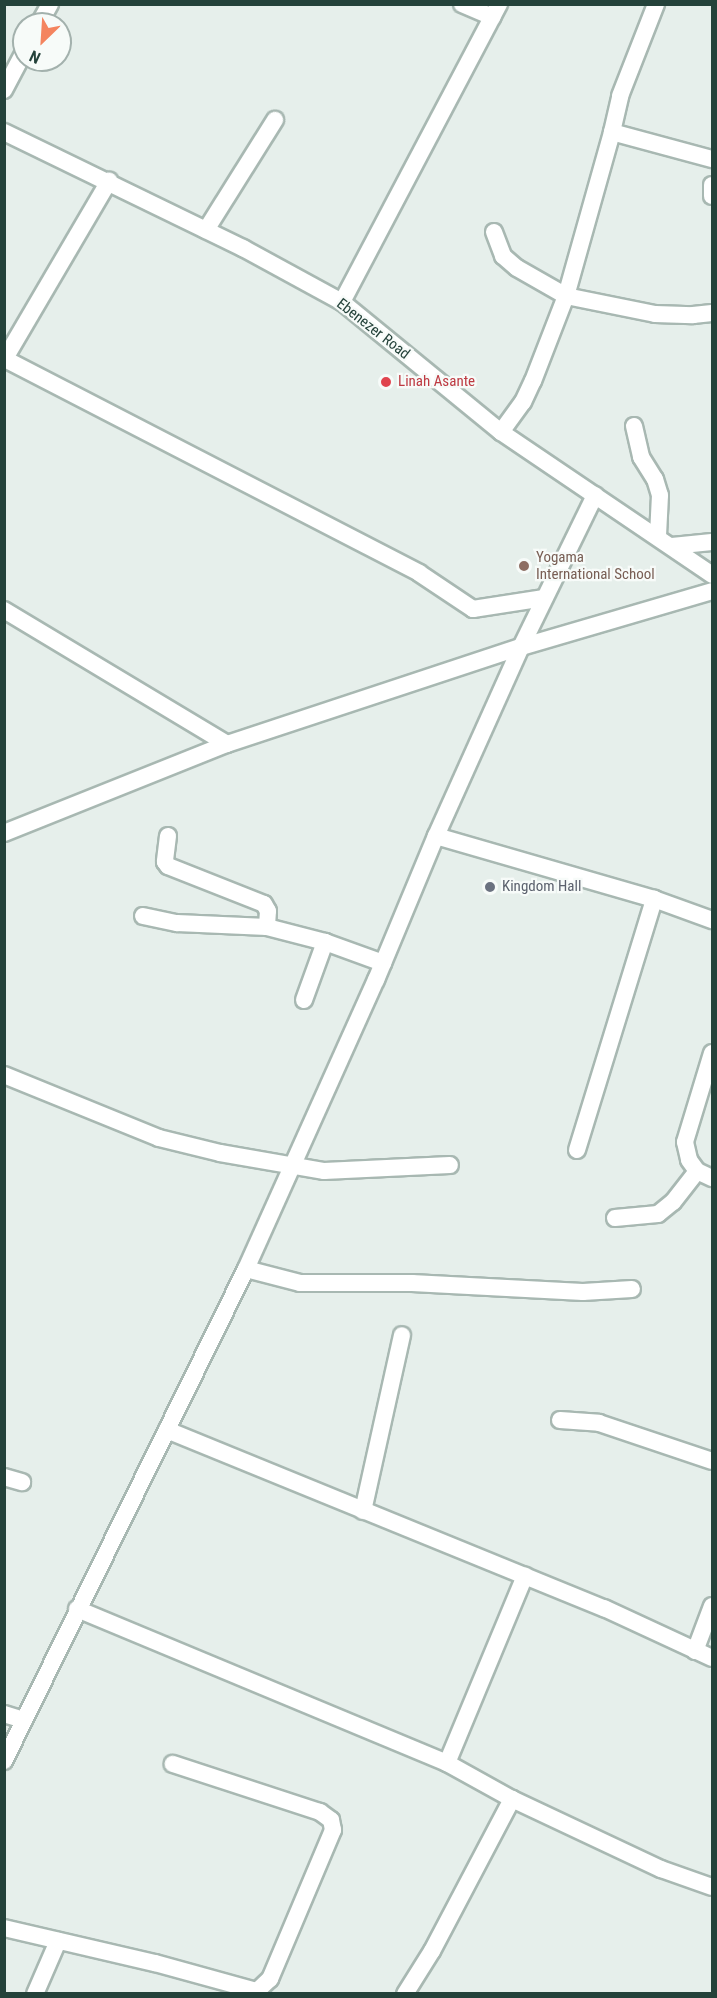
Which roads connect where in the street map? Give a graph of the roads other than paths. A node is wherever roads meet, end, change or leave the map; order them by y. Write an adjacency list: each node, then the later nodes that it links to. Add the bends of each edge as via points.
1 (462, 4): 3 (street)
2 (656, 4): 8 (street, via 620,96)
3 (495, 11): 16 (street)
4 (13, 72): 5 (street)
5 (4, 90)
6 (275, 120): 13 (street)
7 (4, 132): 10 (street, Ebenezer Road)
8 (612, 132): 9 (street); 15 (street)
9 (712, 159)
10 (109, 181): 13 (street, Ebenezer Road); 18 (street)
11 (712, 185): 12 (street)
12 (712, 196)
13 (206, 230): 16 (street, Ebenezer Road)
14 (494, 232): 15 (street, via 503,256)
15 (566, 296): 17 (street, via 655,314); 20 (street, via 523,402)
16 (342, 302): 20 (street, Ebenezer Road)
17 (712, 313)
18 (5, 359): 26 (street, via 419,573 473,609)
19 (634, 426): 22 (street, via 641,457 660,495)
20 (501, 432): 21 (street, Ebenezer Road)
21 (595, 495): 22 (street, Ebenezer Road); 26 (street)
22 (665, 541): 23 (street); 24 (street, Ebenezer Road)
23 (712, 542)
24 (712, 575)
25 (712, 591): 28 (street)
26 (544, 598): 28 (street)
27 (4, 610): 29 (street)
28 (521, 647): 29 (street); 32 (street)
29 (227, 744): 30 (street)
30 (4, 833)
31 (168, 836): 36 (street, via 168,866 264,904 268,911)
32 (436, 836): 33 (street); 38 (street)
33 (654, 899): 35 (street); 42 (street)
34 (143, 916): 36 (street)
35 (712, 920)
36 (267, 927): 37 (street)
37 (325, 942): 38 (street); 39 (street)
38 (383, 963): 43 (street)
39 (304, 1000)
40 (712, 1053): 45 (street, via 685,1142 689,1160)
41 (4, 1075): 43 (street, via 176,1144)
42 (577, 1150)
43 (292, 1164): 44 (street, via 324,1171); 47 (street)
44 (450, 1165)
45 (705, 1175): 46 (street, via 658,1214)
46 (615, 1218)
47 (246, 1269): 48 (street, via 300,1283 412,1282 582,1292); 51 (street)
48 (632, 1289)
49 (402, 1335): 55 (street)
50 (560, 1420): 52 (street, via 599,1423)
51 (166, 1430): 55 (street); 58 (street)
52 (712, 1461)
53 (4, 1477): 54 (street)
54 (22, 1482)
55 (363, 1511): 56 (street)
56 (525, 1576): 59 (street); 64 (street)
57 (712, 1606): 59 (street)
58 (77, 1610): 62 (street); 64 (street)
59 (695, 1651): 60 (street)
60 (712, 1658)
61 (4, 1714): 62 (street)
62 (24, 1720): 63 (street)
63 (4, 1761)
64 (447, 1763): 66 (street)
65 (173, 1764): 70 (street, via 320,1812 331,1820 333,1830 270,1980)
66 (512, 1799): 67 (street, via 661,1869); 72 (street)
67 (712, 1887)
68 (4, 1928): 69 (street)
69 (58, 1941): 70 (street); 71 (street)
70 (256, 1992)
71 (34, 1994)
72 (405, 1994)

